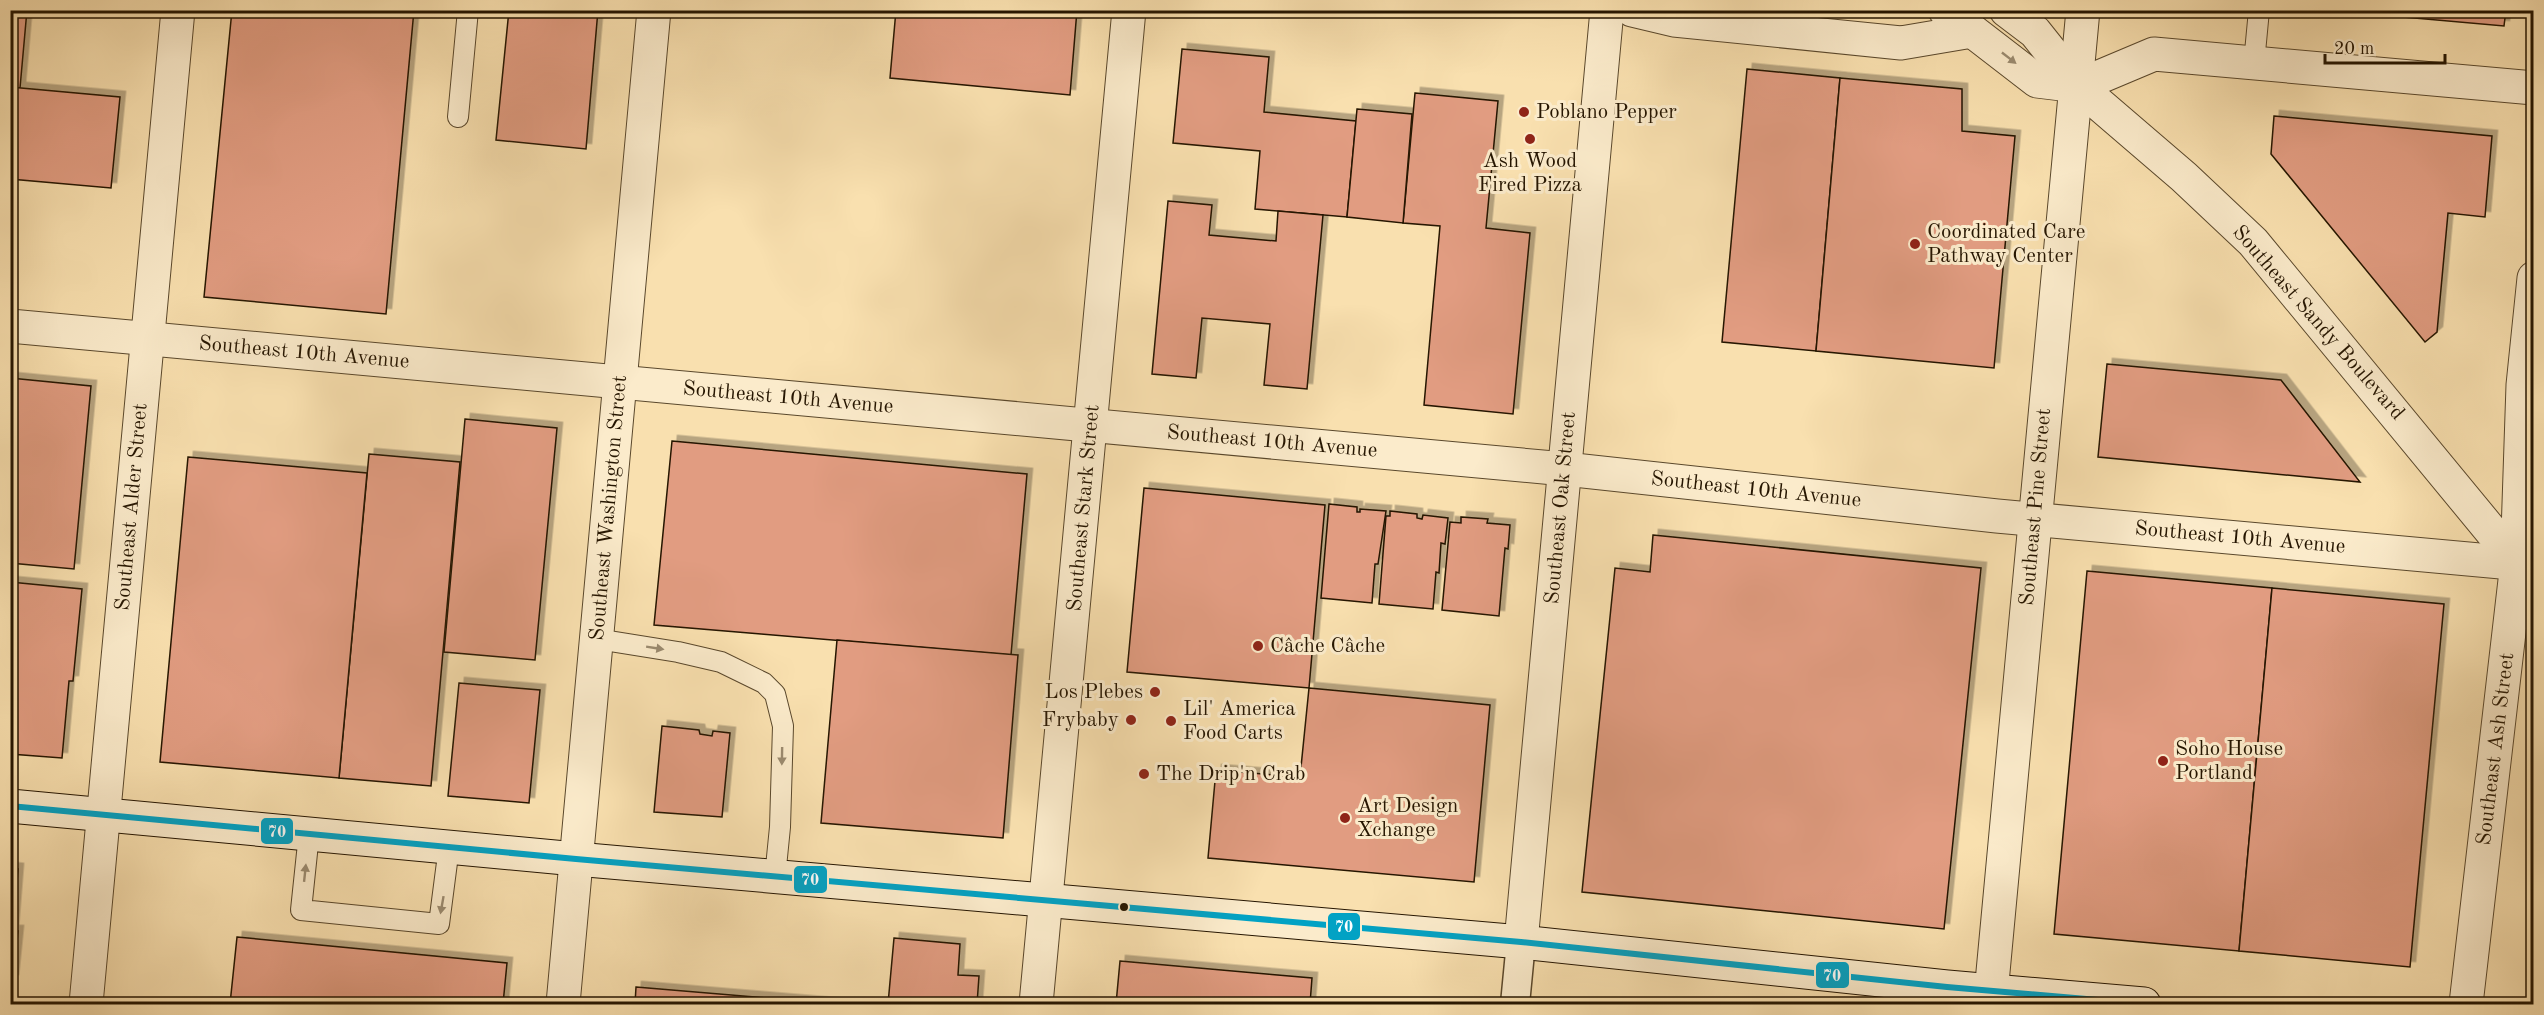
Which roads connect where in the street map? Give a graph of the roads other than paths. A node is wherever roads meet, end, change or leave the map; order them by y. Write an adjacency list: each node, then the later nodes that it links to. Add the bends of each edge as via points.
1 (178, 10): 18 (street, Southeast Alder Street)
2 (468, 10): 15 (lane)
3 (654, 10): 19 (street, Southeast Washington Street)
4 (1129, 10): 20 (street, Southeast Stark Street)
5 (1607, 10): 21 (street, Southeast Oak Street)
6 (1632, 10): 11 (street, via 1674,20 1901,43)
7 (1945, 10): 11 (street)
8 (2006, 10): 13 (street, Southeast Sandy Boulevard, via 2035,32)
9 (2084, 10): 13 (street, Southeast Pine Street)
10 (2259, 10): 12 (lane)
11 (1972, 30): 13 (street, one-way to 13, via 2037,81)
12 (2254, 63): 13 (street, via 2154,54); 14 (street)
13 (2078, 86): 22 (street, Southeast Pine Street); 23 (street, Southeast Sandy Boulevard, via 2253,242)
14 (2534, 88)
15 (458, 117)
16 (2534, 278): 23 (street, Southeast Ash Street, via 2523,385)
17 (10, 326): 18 (street, Southeast 10th Avenue)
18 (148, 339): 19 (street, Southeast 10th Avenue); 26 (street, Southeast Alder Street)
19 (621, 382): 20 (street, Southeast 10th Avenue); 24 (street, Southeast Washington Street)
20 (1092, 426): 21 (street, Southeast 10th Avenue); 31 (street, Southeast Stark Street)
21 (1565, 469): 22 (street, Southeast 10th Avenue); 32 (street, Southeast Oak Street)
22 (2034, 519): 23 (street, Southeast 10th Avenue); 33 (street, Southeast Pine Street)
23 (2528, 570): 39 (street, Southeast Ash Street)
24 (597, 639): 29 (street, Southeast Washington Street); 30 (lane, one-way to 30, via 722,662 764,683 775,694 783,726)
25 (10, 806): 26 (street)
26 (104, 814): 27 (street); 34 (street, Southeast Alder Street)
27 (309, 834): 28 (street); 28 (lane, one-way to 27, via 439,924 301,910)
28 (449, 847): 29 (street)
29 (576, 859): 30 (street); 35 (street, Southeast Washington Street)
30 (775, 877): 31 (street)
31 (1045, 901): 32 (street); 36 (street, Southeast Stark Street)
32 (1521, 942): 33 (street); 37 (street, Southeast Oak Street)
33 (1991, 998): 38 (street)
34 (86, 1005)
35 (563, 1005)
36 (1036, 1005)
37 (1515, 1005)
38 (2144, 1005)
39 (2466, 1005)

